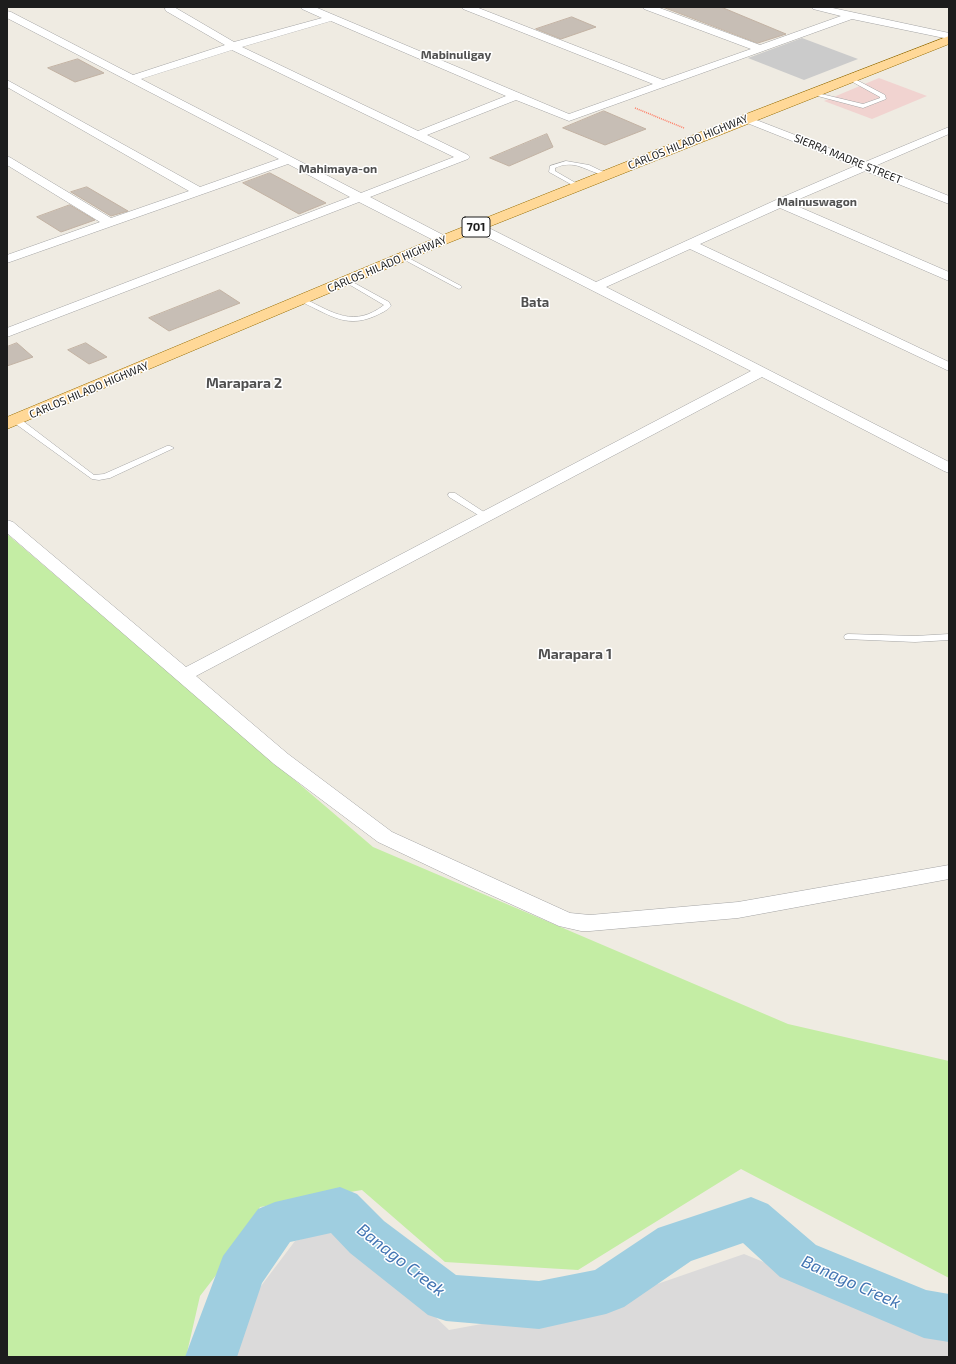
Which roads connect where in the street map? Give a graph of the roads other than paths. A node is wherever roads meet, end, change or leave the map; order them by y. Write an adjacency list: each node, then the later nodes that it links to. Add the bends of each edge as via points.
1 (306, 7): 8 (street)
2 (467, 7): 16 (street)
3 (648, 7): 12 (street)
4 (817, 7): 7 (street)
5 (170, 9): 11 (street)
6 (7, 14): 13 (street)
7 (851, 16): 9 (street); 12 (street)
8 (332, 18): 11 (street); 18 (street)
9 (949, 36)
10 (949, 40): 14 (main road, CARLOS HILADO HIGHWAY / 701)
11 (233, 46): 13 (street); 21 (street)
12 (761, 49): 16 (street)
13 (131, 79): 25 (street)
14 (851, 79): 17 (main road, CARLOS HILADO HIGHWAY / 701); 17 (lane, via 882,96 882,99 863,106)
15 (7, 83): 29 (street)
16 (662, 84): 18 (street, via 569,118)
17 (814, 94): 19 (main road, CARLOS HILADO HIGHWAY / 701)
18 (515, 96): 21 (street)
19 (746, 119): 26 (street, SIERRA MADRE STREET); 27 (main road, CARLOS HILADO HIGHWAY / 701)
20 (949, 130): 22 (street)
21 (417, 135): 30 (street, via 464,158)
22 (930, 138): 23 (street); 26 (street)
23 (942, 143)
24 (7, 160): 33 (street)
25 (288, 160): 29 (street); 30 (street)
26 (866, 166): 31 (street, SIERRA MADRE STREET); 32 (street)
27 (607, 175): 28 (main road, CARLOS HILADO HIGHWAY / 701); 28 (lane, via 584,165 569,162 552,167 552,172 556,175)
28 (578, 186): 34 (main road, CARLOS HILADO HIGHWAY / 701)
29 (200, 192): 33 (street)
30 (361, 198): 35 (street); 44 (street)
31 (949, 200)
32 (780, 203): 36 (street); 39 (street)
33 (110, 223): 38 (street)
34 (477, 227): 35 (main road, CARLOS HILADO HIGHWAY / 701); 42 (street)
35 (443, 240): 37 (main road, CARLOS HILADO HIGHWAY / 701)
36 (690, 244): 42 (street); 45 (street)
37 (403, 257): 40 (main road, CARLOS HILADO HIGHWAY / 701); 41 (lane)
38 (7, 259)
39 (949, 277)
40 (347, 281): 43 (main road, CARLOS HILADO HIGHWAY / 701); 43 (lane, via 388,306 354,320 323,310)
41 (459, 287)
42 (596, 287): 46 (street)
43 (303, 300): 47 (main road, CARLOS HILADO HIGHWAY / 701)
44 (7, 333)
45 (949, 367)
46 (762, 371): 49 (street); 51 (street)
47 (12, 422): 48 (lane, via 92,477 107,476)
48 (170, 448)
49 (949, 468)
50 (452, 495): 51 (lane)
51 (486, 516): 55 (street)
52 (7, 525): 55 (street)
53 (848, 636): 54 (lane, via 915,639)
54 (949, 637)
55 (184, 675): 56 (street, via 281,759 385,837 478,882 566,920 590,923 738,910)
56 (949, 872)

